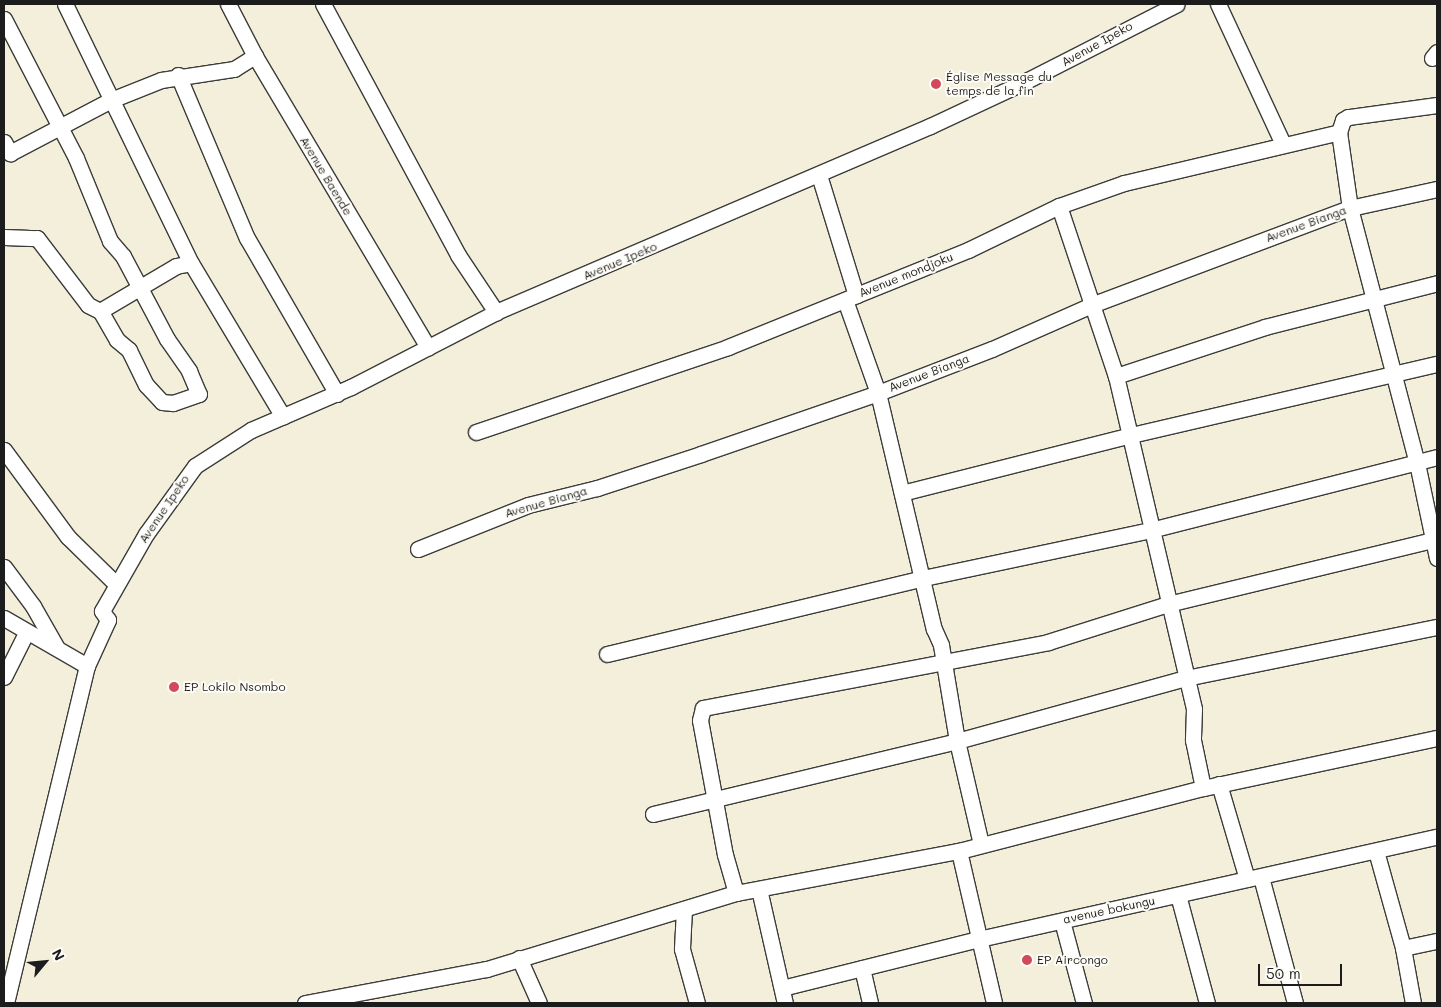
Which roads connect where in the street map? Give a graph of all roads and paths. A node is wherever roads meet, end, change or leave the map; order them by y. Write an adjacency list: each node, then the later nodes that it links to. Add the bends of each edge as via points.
1 (65, 4): 9 (street)
2 (228, 4): 7 (street, Avenue Baende)
3 (323, 4): 27 (street, via 458,255)
4 (1177, 4): 15 (street, Avenue Ipeko, via 1026,81)
5 (1218, 4): 14 (street)
6 (4, 18): 11 (street)
7 (255, 56): 8 (street, via 234,69); 28 (street, Avenue Baende)
8 (178, 75): 9 (street); 33 (street, via 247,238)
9 (111, 100): 11 (street); 20 (street)
10 (1437, 105): 12 (street, via 1348,117 1342,120)
11 (58, 127): 13 (street, via 10,153); 22 (street, via 90,187 110,241 123,256)
12 (1339, 132): 14 (street, Avenue mondjoku); 18 (street)
13 (4, 142)
14 (1283, 144): 17 (street, Avenue mondjoku, via 1152,175)
15 (819, 175): 23 (street); 27 (street, Avenue Ipeko)
16 (1437, 189): 18 (street, Avenue Bianga)
17 (1059, 206): 23 (street, Avenue mondjoku, via 968,250); 25 (street)
18 (1350, 208): 24 (street); 25 (street, Avenue Bianga)
19 (4, 237): 26 (street, via 37,238 88,305)
20 (191, 262): 22 (street, via 176,266); 34 (street)
21 (1437, 283): 24 (street)
22 (140, 289): 26 (street); 26 (street, via 167,339 190,371 199,394 173,403 162,402 146,385 129,350 117,340)
23 (851, 298): 32 (street); 35 (street, Avenue mondjoku, via 728,347)
24 (1375, 300): 30 (street, via 1265,327); 31 (street)
25 (1094, 304): 30 (street); 32 (street, Avenue Bianga, via 992,349)
26 (100, 311)
27 (496, 312): 28 (street, Avenue Ipeko)
28 (428, 347): 33 (street, Avenue Ipeko)
29 (1437, 364): 31 (street)
30 (1116, 376): 36 (street)
31 (1392, 376): 36 (street); 39 (street)
32 (878, 393): 40 (street); 43 (street, Avenue Bianga, via 672,463 528,505)
33 (336, 394): 34 (street, Avenue Ipeko)
34 (283, 417): 47 (street, Avenue Ipeko, via 250,430 195,466 146,534)
35 (476, 432)
36 (1131, 435): 40 (street); 41 (street)
37 (4, 450): 47 (street, via 68,537)
38 (1437, 458): 39 (street)
39 (1417, 463): 41 (street); 42 (street)
40 (902, 493): 46 (street)
41 (1151, 530): 46 (street); 48 (street)
42 (1432, 540): 44 (street); 48 (street)
43 (418, 549)
44 (1437, 558)
45 (4, 567): 52 (street, via 42,619)
46 (923, 578): 53 (street); 54 (street, via 941,645)
47 (116, 584): 55 (street, Avenue Ipeko, via 102,611 108,620)
48 (1168, 604): 54 (street, via 1048,642); 57 (street)
49 (4, 618): 51 (street)
50 (1437, 627): 57 (street)
51 (26, 633): 52 (street); 56 (street)
52 (57, 648): 55 (street)
53 (607, 654)
54 (942, 661): 59 (street); 62 (street, via 704,708 700,720)
55 (87, 666): 80 (street, Avenue Ipeko)
56 (4, 677)
57 (1186, 678): 59 (street); 61 (street, via 1194,709 1193,740)
58 (1437, 738): 60 (street)
59 (957, 741): 62 (street); 65 (street)
60 (1219, 784): 61 (street); 68 (street)
61 (1203, 788): 65 (street)
62 (714, 797): 63 (street); 70 (street)
63 (653, 814)
64 (1437, 837): 67 (street, avenue bokungu)
65 (981, 844): 66 (street)
66 (959, 851): 69 (street); 74 (street)
67 (1376, 851): 68 (street, avenue bokungu); 76 (street)
68 (1254, 878): 71 (street, avenue bokungu); 89 (street)
69 (759, 888): 70 (street); 79 (street)
70 (736, 892): 72 (street)
71 (1178, 895): 73 (street, avenue bokungu); 88 (street)
72 (684, 909): 77 (street); 83 (street, via 682,949)
73 (1062, 921): 74 (street, avenue bokungu); 87 (street)
74 (979, 939): 78 (street, avenue bokungu); 86 (street)
75 (1437, 941): 76 (street)
76 (1403, 948): 90 (street)
77 (519, 958): 81 (street, via 487,969); 82 (street)
78 (862, 968): 79 (street, avenue bokungu); 85 (street)
79 (782, 988): 84 (street)
80 (6, 1003)
81 (305, 1003)
82 (539, 1003)
83 (697, 1003)
84 (785, 1003)
85 (870, 1003)
86 (994, 1003)
87 (1084, 1003)
88 (1207, 1003)
89 (1295, 1003)
90 (1413, 1003)

